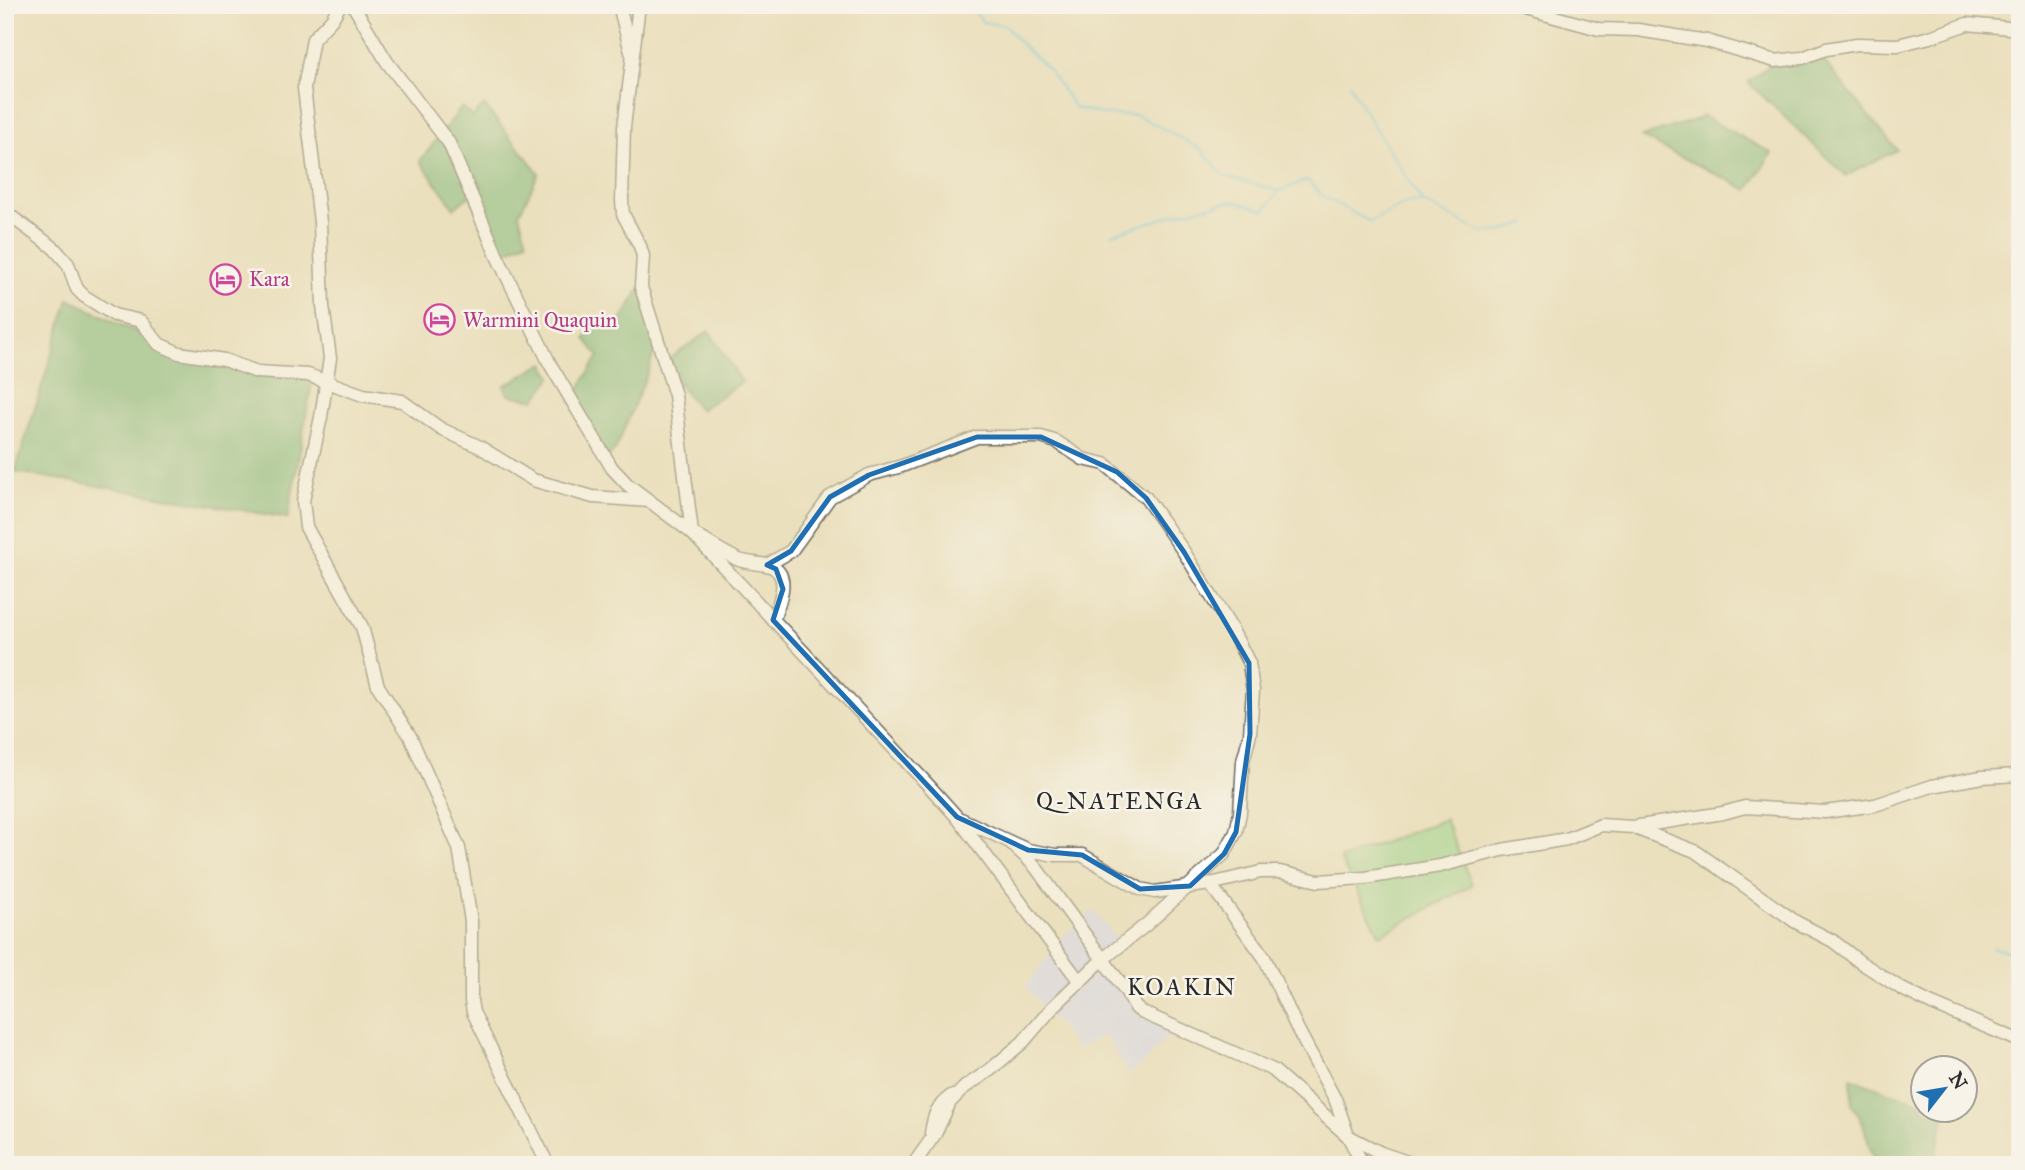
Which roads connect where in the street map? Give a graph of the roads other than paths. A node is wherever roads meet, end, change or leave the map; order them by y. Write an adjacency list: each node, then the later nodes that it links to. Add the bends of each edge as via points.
1 (340, 5): 9 (street, via 313,39 304,88 320,222 330,358)
2 (355, 5): 10 (street, via 387,62 449,143 550,364 605,459)
3 (619, 5): 7 (street)
4 (639, 5): 7 (street)
5 (1511, 5): 6 (street, via 1599,29 1707,41 1775,61 1857,44 1898,45 1966,24)
6 (2020, 29)
7 (634, 63): 11 (street, via 624,127 622,207 643,256 641,287 676,395)
8 (5, 212): 9 (street, via 54,248 84,296 114,315 141,321 159,344 257,372 308,375)
9 (327, 382): 10 (street, via 363,395 402,401 441,429 533,480 593,497); 24 (street, via 303,501 306,527 362,627 378,686 410,736 459,848 471,921 473,1012)
10 (649, 501): 11 (street)
11 (692, 533): 12 (street, via 738,559); 13 (street)
12 (767, 565): 13 (street, via 782,579); 19 (street, via 791,551 830,498 869,475 977,437 1041,437 1116,472 1146,498 1184,552 1249,663 1251,723 1236,832 1224,854)
13 (773, 620): 15 (street)
14 (2020, 775): 16 (street, via 1932,786 1875,805 1825,812 1745,807)
15 (957, 817): 17 (street); 21 (street)
16 (1633, 827): 18 (street, via 1601,825 1567,839 1365,878 1318,881 1261,872); 22 (street, via 1695,851 1902,989)
17 (1010, 842): 19 (street, via 1055,855 1082,855 1140,889 1156,892); 20 (street, via 1034,865)
18 (1210, 884): 19 (street); 23 (street, via 1264,957 1336,1101)
19 (1190, 886): 20 (street)
20 (1102, 960): 21 (street); 23 (street, via 1141,1012 1273,1070)
21 (1080, 982): 25 (street, via 1023,1042 950,1102)
22 (2020, 1041)
23 (1348, 1136): 26 (street); 27 (street)
24 (548, 1165)
25 (913, 1165)
26 (1363, 1165)
27 (1416, 1165)

